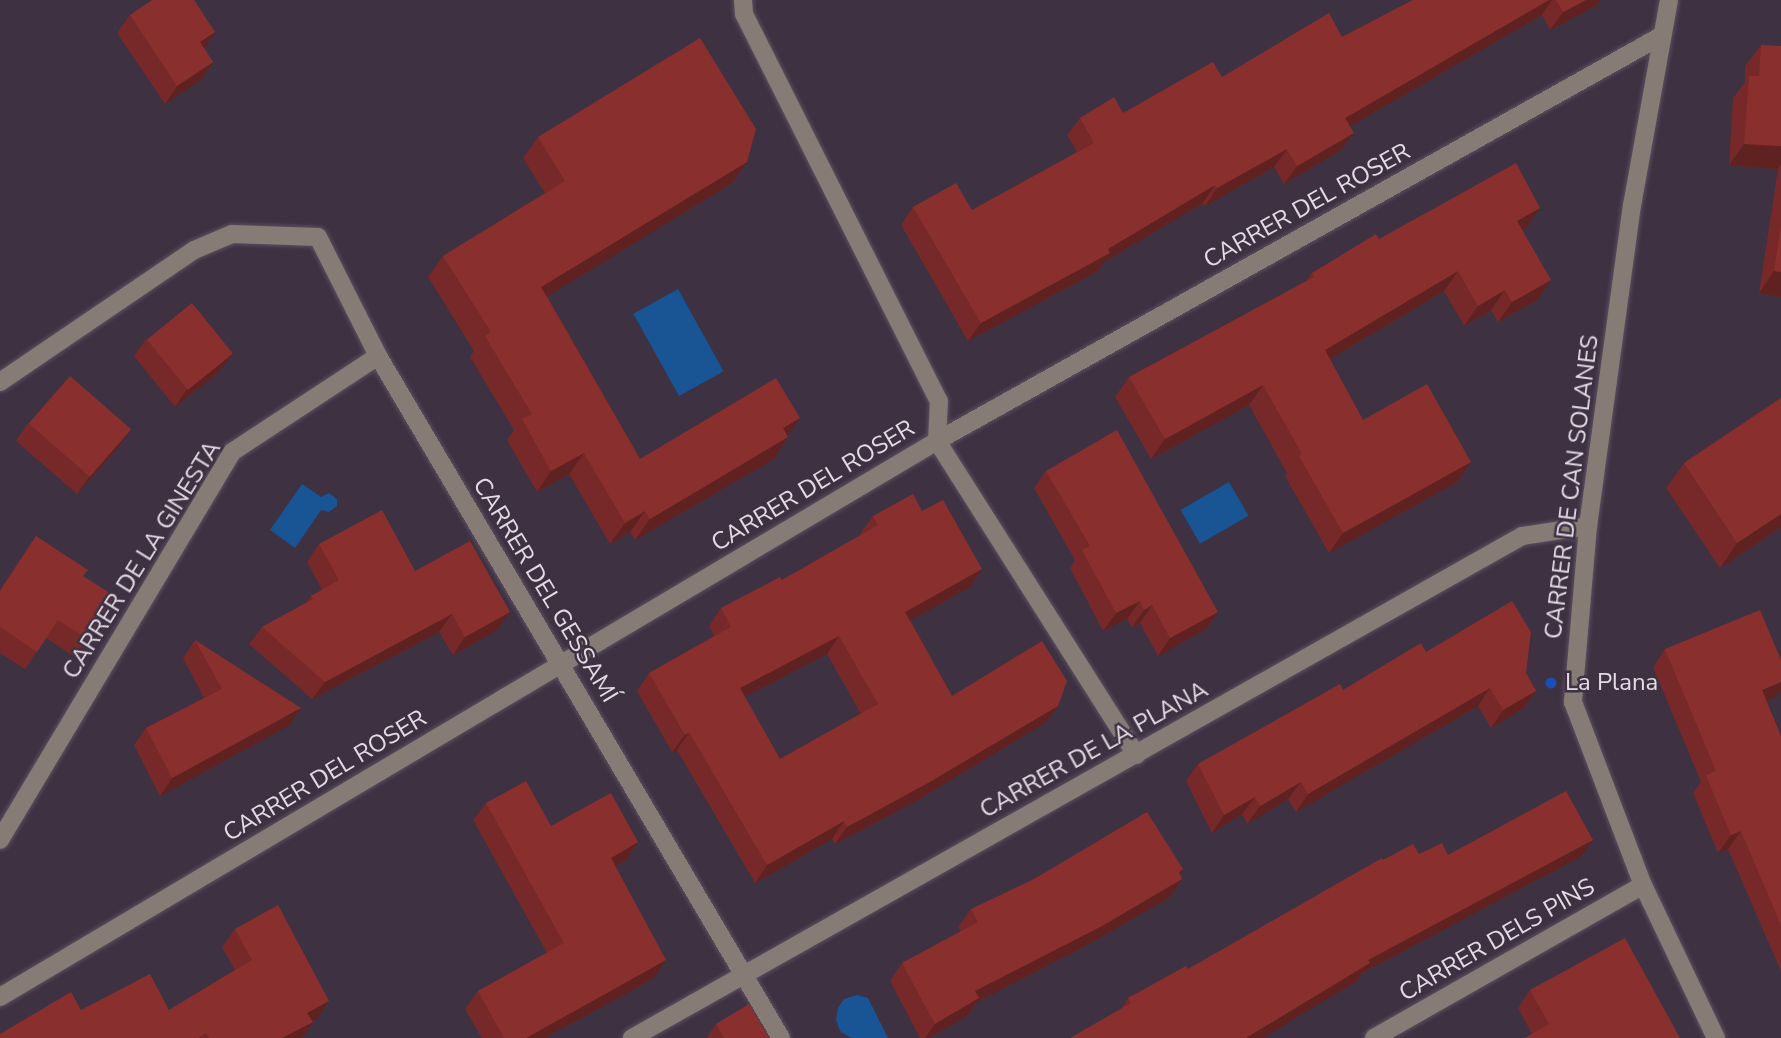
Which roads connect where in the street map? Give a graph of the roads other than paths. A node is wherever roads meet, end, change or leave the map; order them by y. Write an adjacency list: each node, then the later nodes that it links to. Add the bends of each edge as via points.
1 (743, 0): 6 (street, via 744,13 939,401)
2 (1669, 0): 3 (street, CARRER DE CAN SOLANES)
3 (1661, 36): 6 (street, CARRER DEL ROSER); 7 (street, CARRER DE CAN SOLANES, via 1632,205)
4 (378, 356): 5 (street, CARRER DEL GESSAMÍ, via 318,237 232,234 194,250); 8 (street, CARRER DEL GESSAMÍ); 10 (street, CARRER DE LA GINESTA, via 232,453)
5 (0, 382)
6 (937, 441): 8 (street, CARRER DEL ROSER); 9 (street)
7 (1588, 526): 9 (street, CARRER DE LA PLANA, via 1522,536); 11 (street, CARRER DE CAN SOLANES, via 1573,702)
8 (560, 664): 12 (street, CARRER DEL GESSAMÍ); 13 (street, CARRER DEL ROSER)
9 (1136, 755): 12 (street, CARRER DE LA PLANA)
10 (0, 840)
11 (1643, 886): 16 (street, CARRER DELS PINS); 17 (street, CARRER DE CAN SOLANES)
12 (744, 974): 14 (street, CARRER DE LA PLANA); 15 (street, CARRER DEL GESSAMÍ)
13 (0, 997)
14 (632, 1038)
15 (781, 1038)
16 (1374, 1038)
17 (1716, 1038)

